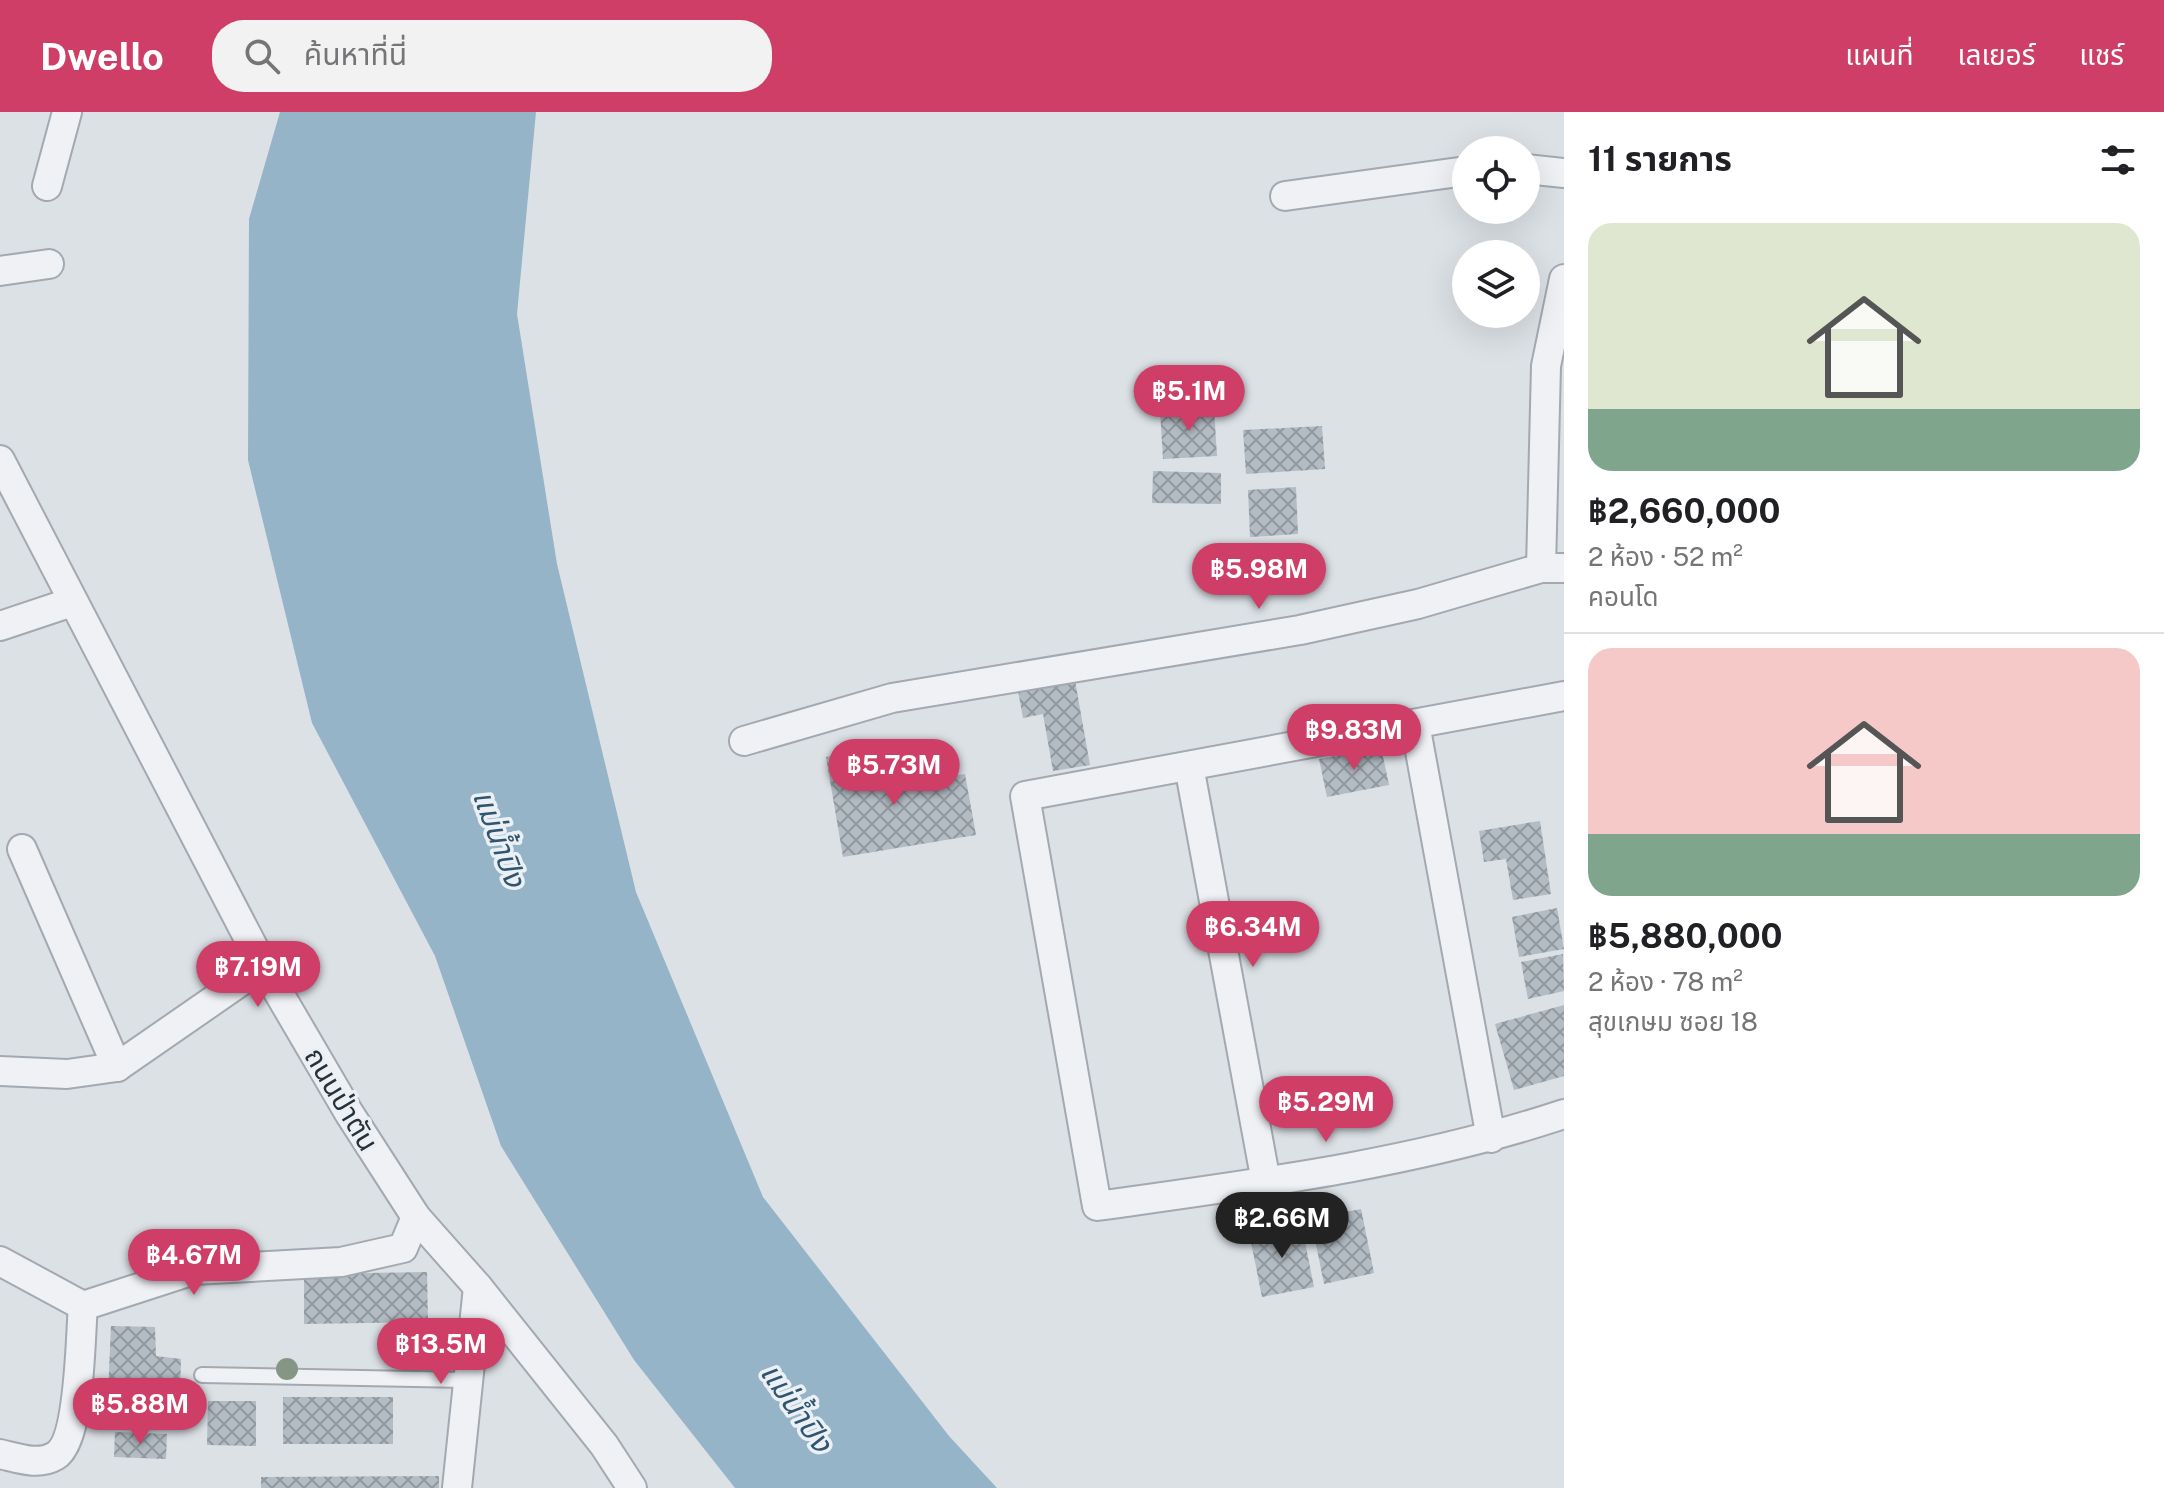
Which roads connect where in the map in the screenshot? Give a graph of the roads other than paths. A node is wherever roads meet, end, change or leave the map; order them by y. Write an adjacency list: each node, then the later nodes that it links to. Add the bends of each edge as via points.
1 (67, 112): 5 (street)
2 (1540, 170): 4 (street)
3 (1452, 173): 6 (street)
4 (1564, 173)
5 (47, 186)
6 (1285, 196)
7 (49, 264): 8 (street)
8 (0, 271)
9 (1564, 279): 10 (street)
10 (1556, 357): 12 (street)
11 (0, 460): 13 (street, ถนนป่าตัน)
12 (1552, 568): 17 (street, via 1300,630 892,698)
13 (72, 602): 14 (street); 20 (street, ถนนป่าตัน)
14 (0, 626)
15 (1564, 696): 16 (street)
16 (1415, 724): 18 (street); 24 (street)
17 (744, 741)
18 (1189, 766): 25 (street); 25 (street, via 1025,796 1097,1206)
19 (22, 849): 21 (street)
20 (263, 966): 21 (street); 26 (street, ถนนป่าตัน)
21 (117, 1067): 22 (street, via 67,1074)
22 (0, 1071)
23 (1564, 1114): 24 (street)
24 (1491, 1138): 25 (street)
25 (1266, 1182)
26 (416, 1217): 28 (street, ถนนป่าตัน); 29 (street, via 403,1248 341,1262 194,1270)
27 (0, 1261): 29 (street)
28 (478, 1287): 31 (street); 34 (street, ถนนป่าตัน)
29 (83, 1306): 32 (street, via 72,1429 58,1455 40,1462)
30 (202, 1375): 31 (lane)
31 (468, 1380): 33 (street)
32 (0, 1454)
33 (457, 1488)
34 (632, 1488)

